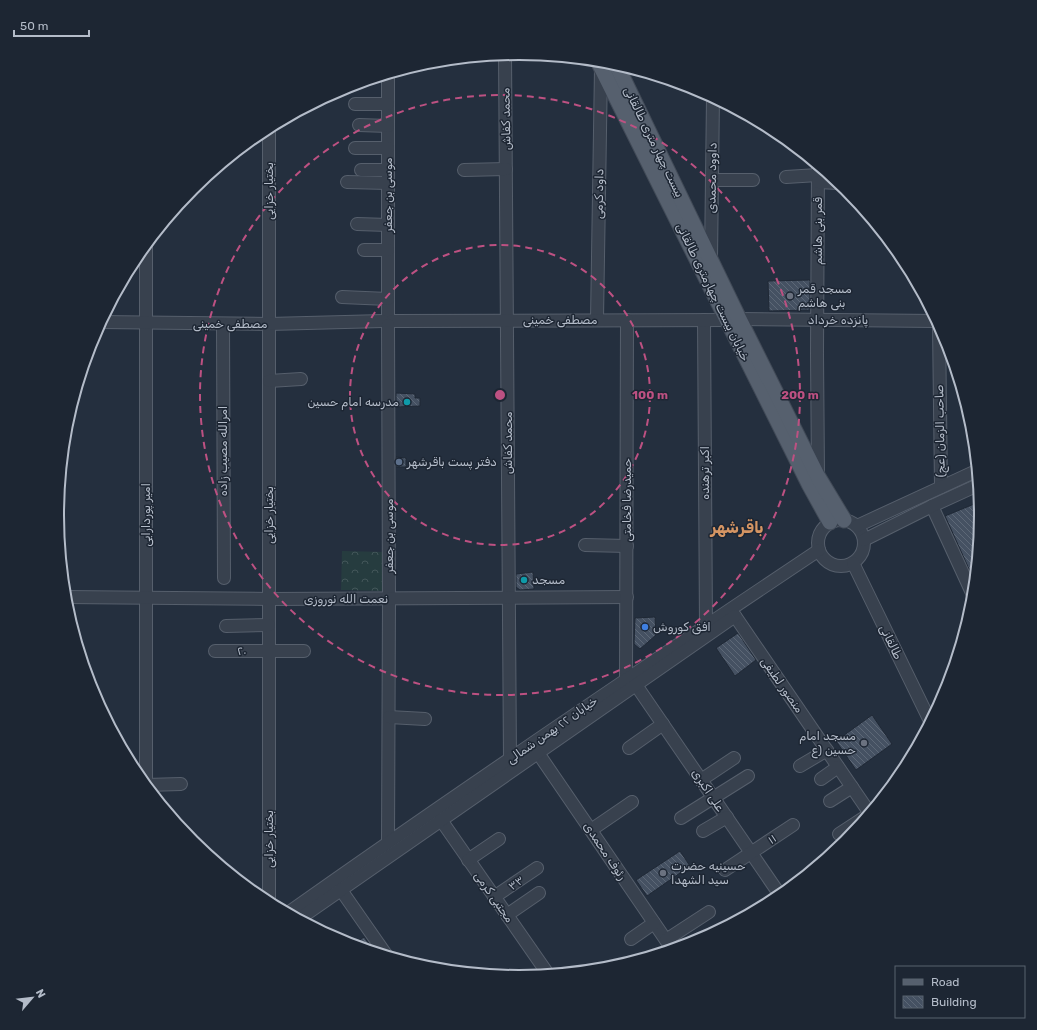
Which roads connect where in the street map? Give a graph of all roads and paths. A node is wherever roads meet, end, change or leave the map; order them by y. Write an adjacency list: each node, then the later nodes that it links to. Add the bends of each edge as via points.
1 (505, 60): 14 (street, محمد کفاش)
2 (599, 68): 33 (street, داود کرمی)
3 (601, 68): 36 (main road, خیابان بیست چهارمتری طالقانی)
4 (620, 72): 29 (main road, بیست چهار متری طالقانی)
5 (388, 80): 7 (street, موسی بن جعفر)
6 (355, 104): 7 (street)
7 (388, 104): 10 (street, موسی بن جعفر)
8 (713, 104): 20 (street, داوود محمدی)
9 (359, 126): 10 (street)
10 (388, 126): 13 (street, موسی بن جعفر)
11 (269, 135): 43 (street, بختیار خزایی)
12 (355, 148): 13 (street)
13 (388, 148): 16 (street, موسی بن جعفر)
14 (506, 169): 17 (street); 32 (street, محمد کفاش)
15 (361, 170): 16 (street)
16 (388, 170): 23 (street, موسی بن جعفر)
17 (464, 170)
18 (818, 174): 19 (street); 37 (street, قمر بنی هاشم)
19 (786, 177)
20 (712, 180): 21 (street); 29 (street, داوود محمدی)
21 (753, 180)
22 (347, 182): 23 (street)
23 (388, 183): 25 (street, موسی بن جعفر)
24 (357, 224): 25 (street)
25 (388, 225): 27 (street, موسی بن جعفر)
26 (364, 250): 27 (street)
27 (388, 250): 31 (street, موسی بن جعفر)
28 (146, 254): 41 (street, امیر پوردارایی)
29 (711, 259): 36 (main road, بیست چهار متری طالقانی)
30 (342, 297): 31 (street)
31 (388, 299): 38 (street, موسی بن جعفر)
32 (507, 320): 33 (street, مصطفی خمینی); 38 (street, مصطفی خمینی); 61 (street, محمد کفاش)
33 (597, 320): 34 (street, مصطفی خمینی)
34 (627, 320): 35 (street, مصطفی خمینی); 55 (street, حمیدرضا فخامتی)
35 (704, 320): 36 (street, مصطفی خمینی); 69 (street, اکبر ترهنده)
36 (734, 320): 37 (street, پانزده خرداد); 48 (main road, خیابان بیست چهارمتری طالقانی)
37 (817, 320): 39 (street, پانزده خرداد); 48 (street, قمر بنی هاشم)
38 (388, 321): 43 (street, مصطفی خمینی); 65 (street, موسی بن جعفر)
39 (930, 321)
40 (106, 322): 41 (street, مصطفی خمینی)
41 (145, 323): 42 (street, مصطفی خمینی); 63 (street, امیر پوردارایی)
42 (223, 324): 43 (street, مصطفی خمینی); 58 (street, امرالله مصیب زاده)
43 (269, 324): 46 (street, بختیار خزایی)
44 (939, 342): 49 (street, صاحب الزمان (عج))
45 (301, 379): 46 (street)
46 (269, 381): 64 (street, بختیار خزایی)
47 (972, 473): 49 (street)
48 (814, 481): 52 (main road, خیابان بیست چهارمتری طالقانی)
49 (941, 487): 52 (street)
50 (973, 487): 51 (street)
51 (932, 506): 53 (street); 59 (street)
52 (844, 523): 53 (street, via 862,532); 56 (street, via 825,526 819,537)
53 (864, 540): 57 (street, via 862,553)
54 (585, 545): 55 (street)
55 (627, 546): 62 (street, حمیدرضا فخامتی)
56 (821, 554): 57 (street, via 828,562 840,566); 66 (street, خیابان ۲۲ بهمن شمالی); 69 (street, خیابان ۲۲ بهمن شمالی)
57 (853, 563): 74 (street, طالقانی)
58 (224, 578)
59 (968, 585)
60 (71, 597): 63 (street, نعمت الله نوروزی)
61 (508, 597): 62 (street, نعمت الله نوروزی); 65 (street, نعمت الله نوروزی); 82 (street, محمد کفاش)
62 (627, 597): 73 (street, حمیدرضا فخامتی)
63 (147, 598): 64 (street, نعمت الله نوروزی); 85 (street, امیر پوردارایی)
64 (269, 599): 65 (street, نعمت الله نوروزی); 67 (street, بختیار خزایی)
65 (389, 599): 75 (street, موسی بن جعفر)
66 (734, 616): 73 (street, خیابان ۲۲ بهمن شمالی); 79 (street, منصور لطیفی)
67 (269, 625): 68 (street); 71 (street, بختیار خزایی)
68 (226, 626)
69 (706, 626): 73 (street, خیابان ۲۲ بهمن شمالی)
70 (214, 651): 71 (street, ۲۰)
71 (269, 651): 72 (street, ۲۰); 113 (street, بختیار خزایی)
72 (304, 651)
73 (631, 682): 77 (street, علی اکبری); 80 (street, خیابان ۲۲ بهمن شمالی); 82 (street, خیابان ۲۲ بهمن شمالی)
74 (927, 715)
75 (389, 718): 76 (street); 105 (street, موسی بن جعفر)
76 (426, 719)
77 (663, 724): 78 (street); 88 (street, علی اکبری)
78 (629, 748)
79 (827, 750): 83 (street); 84 (street, منصور لطیفی)
80 (538, 753): 98 (street, خیابان ۲۲ بهمن شمالی); 101 (street, رئوف محمدی)
81 (734, 758): 88 (street)
82 (510, 760): 105 (street, خیابان ۲۲ بهمن شمالی)
83 (800, 766)
84 (838, 767): 87 (street); 91 (street, منصور لطیفی)
85 (146, 776)
86 (748, 776): 92 (street)
87 (820, 779)
88 (701, 780): 92 (street, علی اکبری)
89 (181, 784): 90 (street)
90 (153, 785)
91 (852, 787): 93 (street); 95 (street, منصور لطیفی)
92 (714, 798): 96 (street, علی اکبری); 97 (street)
93 (830, 801)
94 (632, 802): 101 (street)
95 (866, 808)
96 (727, 817): 102 (street); 106 (street, علی اکبری)
97 (681, 818)
98 (441, 820): 107 (street, مجتبی کرمی); 111 (street, خیابان ۲۲ بهمن شمالی)
99 (792, 825): 106 (street, ۱۱)
100 (850, 826): 103 (street)
101 (591, 830): 119 (street, رئوف محمدی)
102 (703, 831)
103 (838, 834)
104 (499, 839): 107 (street)
105 (388, 842): 115 (street, خیابان ۲۲ بهمن شمالی)
106 (751, 852): 109 (street, ۱۱); 110 (street, علی اکبری)
107 (468, 860): 114 (street, مجتبی کرمی)
108 (537, 868): 114 (street, ۳۳)
109 (725, 870)
110 (776, 889)
111 (341, 890): 118 (street, خیابان ۲۲ بهمن شمالی); 122 (street)
112 (539, 894): 117 (street)
113 (269, 895)
114 (494, 898): 117 (street, مجتبی کرمی)
115 (292, 910)
116 (710, 912): 121 (street)
117 (506, 915): 123 (street, مجتبی کرمی)
118 (304, 916)
119 (654, 923): 120 (street); 121 (street, رئوف محمدی)
120 (631, 939)
121 (669, 944)
122 (382, 949)
123 (545, 969)

